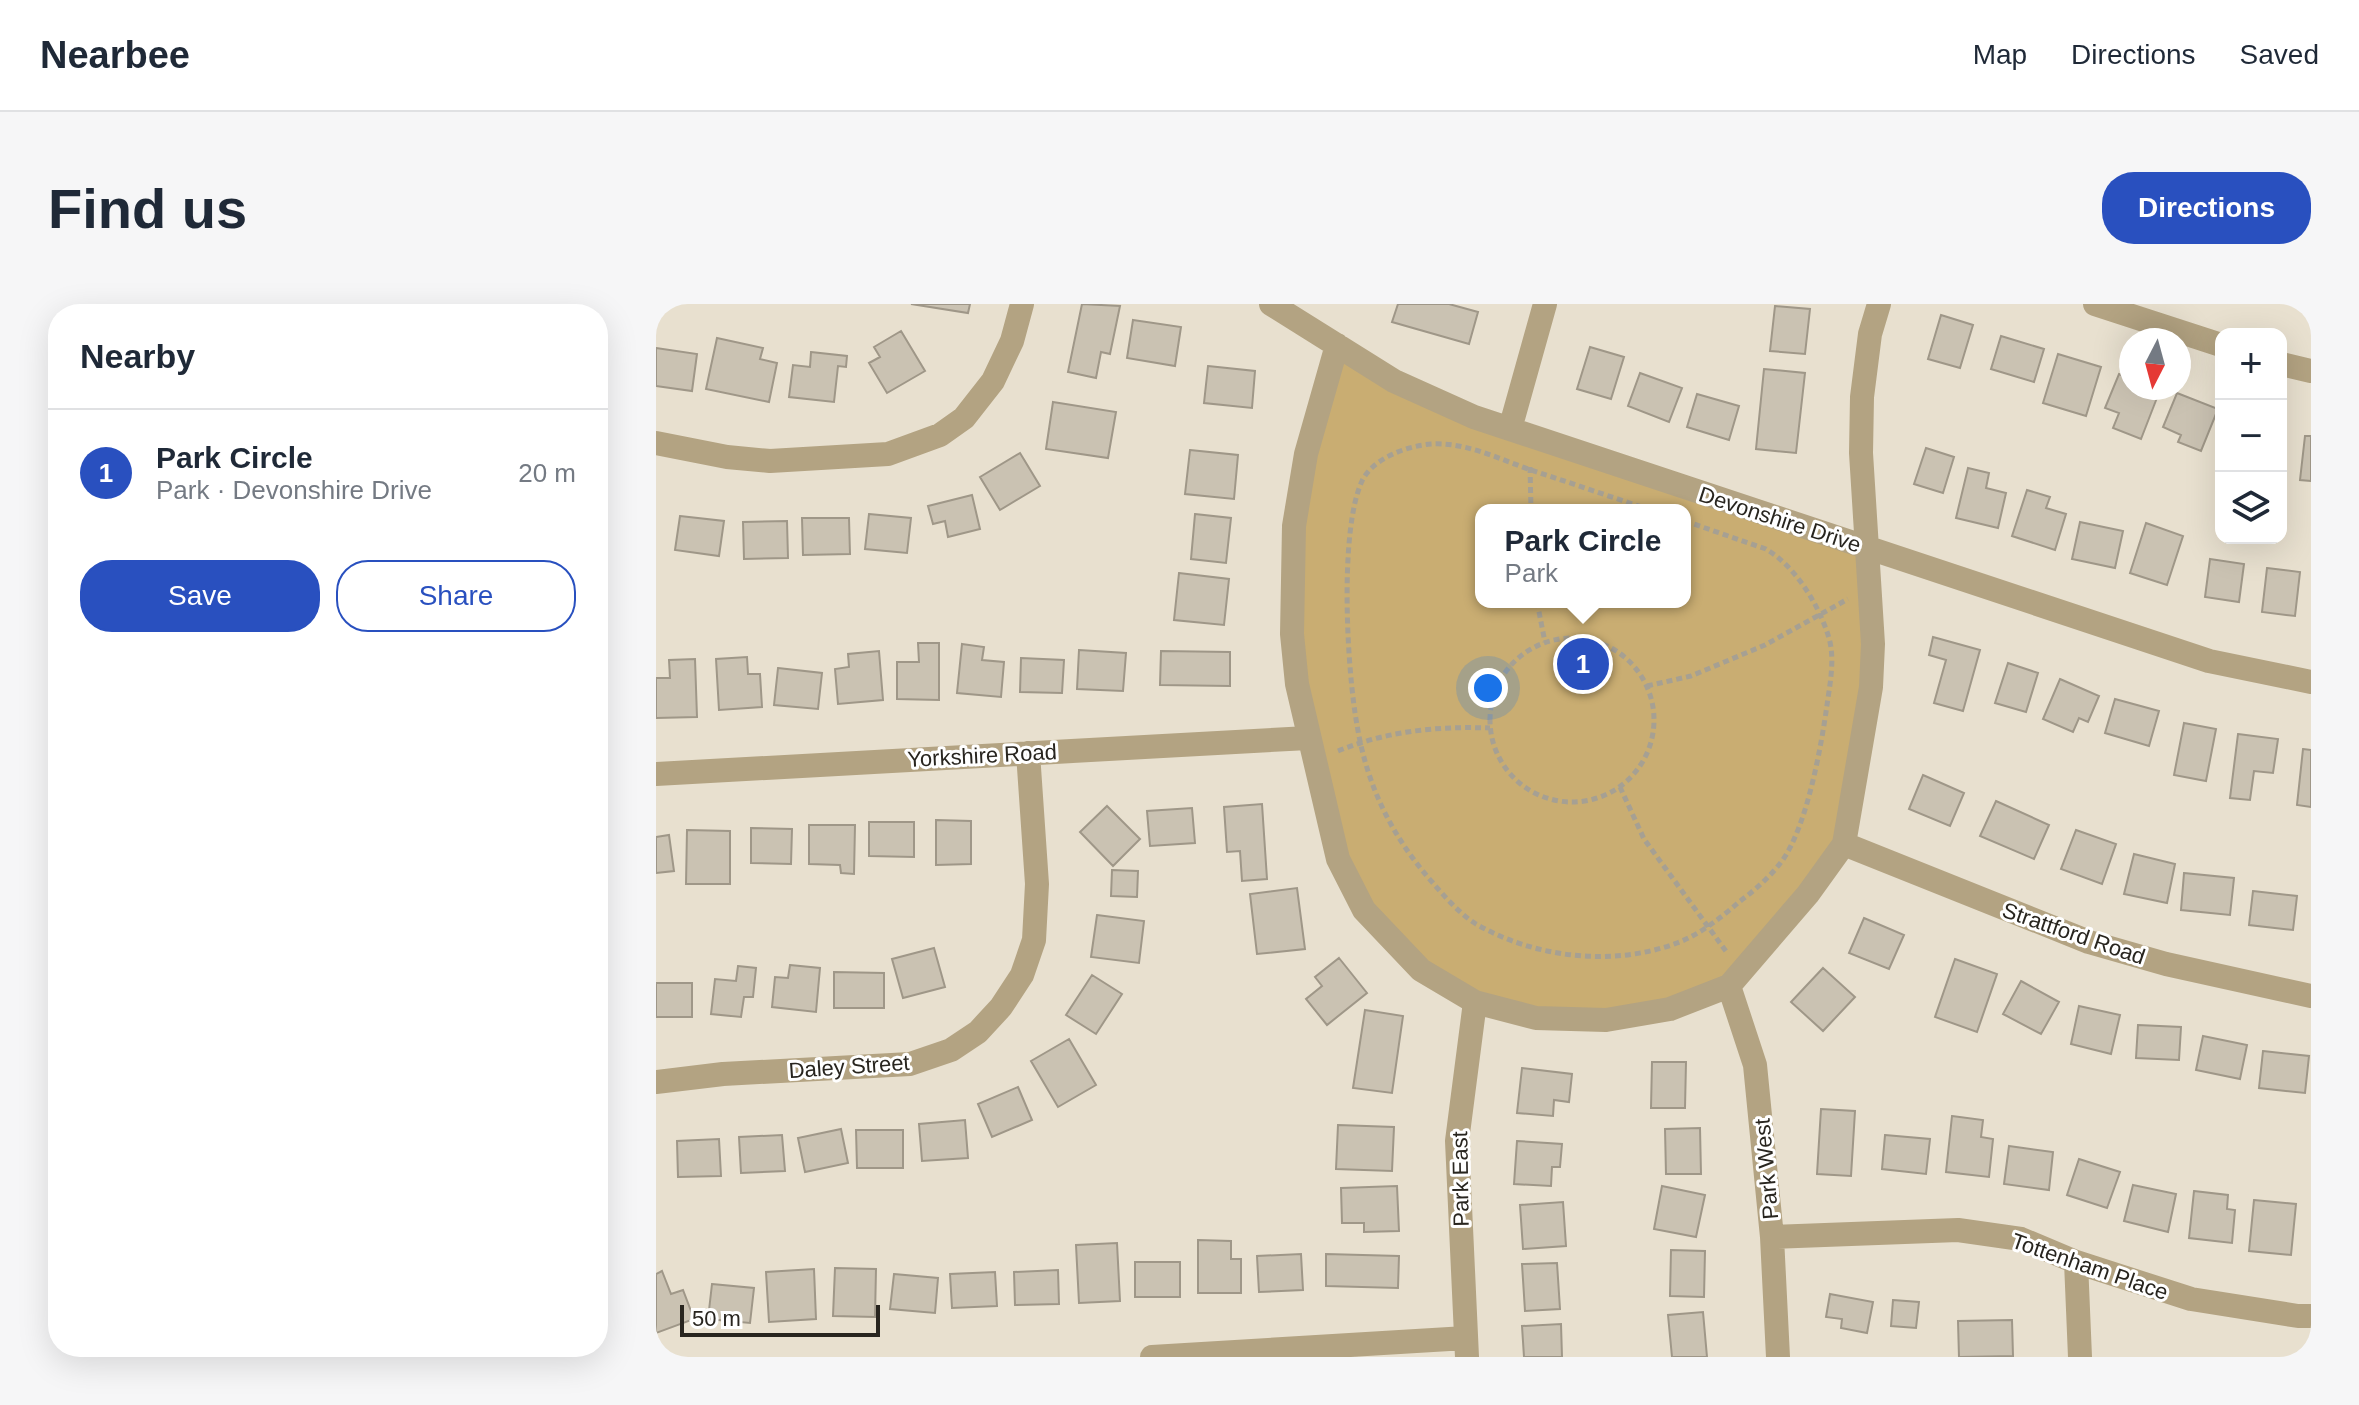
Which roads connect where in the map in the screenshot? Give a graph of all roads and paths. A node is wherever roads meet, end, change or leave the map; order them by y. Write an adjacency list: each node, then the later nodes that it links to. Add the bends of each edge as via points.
1 (1022, 304): 12 (street, via 993,381 964,418 940,435 888,454 770,461)
2 (1271, 304): 7 (street, Devonshire Drive)
3 (1545, 304): 10 (street)
4 (1879, 304): 17 (street, via 1862,397)
5 (2095, 304): 6 (street)
6 (2215, 343)
7 (1337, 345): 10 (street, Devonshire Drive, via 1415,392); 25 (street, via 1306,454 1294,526 1292,634)
8 (2287, 365): 9 (street)
9 (2311, 371)
10 (1510, 429): 11 (street, Devonshire Drive)
11 (1535, 437): 13 (path); 17 (street, Devonshire Drive)
12 (656, 443)
13 (1530, 469): 14 (path); 15 (path); 26 (path, via 1465,447 1431,444 1376,463 1363,479 1353,510 1348,561 1350,657)
14 (1531, 504)
15 (1633, 504)
16 (1691, 523): 20 (path, via 1777,555 1799,579)
17 (1867, 548): 18 (street); 22 (street, Devonshire Drive, via 2209,661)
18 (1870, 587): 20 (path); 31 (street, via 1871,687)
19 (1538, 608): 21 (path)
20 (1819, 617): 23 (path, via 1691,676); 32 (path, via 1830,640 1832,674 1804,813 1784,858 1766,880)
21 (1545, 642): 23 (path, via 1592,640 1617,650); 24 (path, via 1517,658 1499,680 1490,706)
22 (2311, 682)
23 (1647, 686): 30 (path, via 1655,718 1651,745 1639,769)
24 (1490, 728): 26 (path, via 1446,726); 30 (path, via 1499,760 1516,782 1540,797 1567,803 1595,799)
25 (1308, 738): 27 (street, Yorkshire Road); 28 (street)
26 (1360, 742): 28 (path); 32 (path, via 1387,821 1414,861 1475,923 1558,954 1606,957 1680,942)
27 (1028, 753): 29 (street, Yorkshire Road); 36 (street, Daley Street, via 1037,884 1034,940 1022,975 978,1032 951,1050 910,1064)
28 (1314, 762): 35 (street, via 1338,859 1364,910 1421,970)
29 (656, 774)
30 (1620, 787): 32 (path, via 1644,839)
31 (1844, 844): 33 (street); 34 (street, Strattford Road, via 2089,942)
32 (1707, 925): 33 (path)
33 (1735, 978): 35 (street, via 1670,1009 1606,1020 1536,1018); 37 (street, Park West, via 1755,1065)
34 (2311, 996)
35 (1475, 1002): 40 (street, Park East, via 1457,1141)
36 (656, 1082)
37 (1772, 1237): 38 (street, Tottenham Place, via 1958,1230 2021,1239); 43 (street, Park West)
38 (2076, 1262): 39 (street, Tottenham Place, via 2191,1299); 44 (street)
39 (2311, 1316)
40 (1467, 1348): 42 (street)
41 (1152, 1357): 42 (street)
42 (1162, 1357)
43 (1778, 1357)
44 (2080, 1357)

